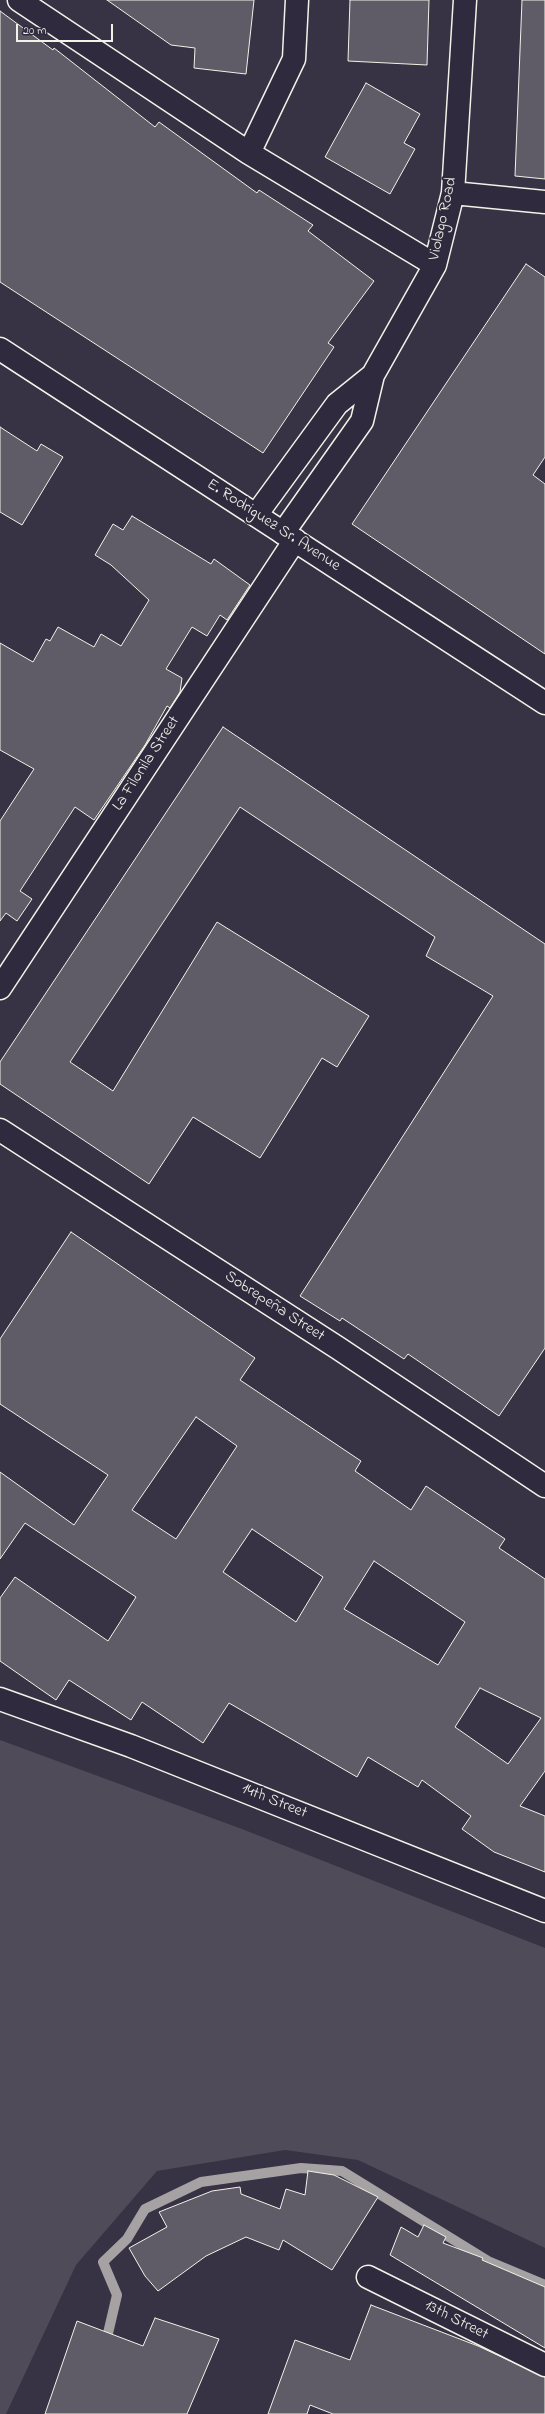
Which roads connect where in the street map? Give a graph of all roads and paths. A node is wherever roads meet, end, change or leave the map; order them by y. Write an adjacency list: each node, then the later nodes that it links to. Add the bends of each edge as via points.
1 (19, 0): 4 (street)
2 (297, 0): 4 (street, via 294,59)
3 (465, 0): 5 (street, Violago Road)
4 (249, 153): 7 (street)
5 (453, 193): 6 (street); 7 (street, Violago Road)
6 (545, 202)
7 (435, 265): 9 (street, Violago Road)
8 (0, 349): 10 (street, E. Rodriguez Sr. Avenue)
9 (373, 375): 10 (street, Violago Road, via 337,404); 11 (street, Violago Road, via 362,421)
10 (256, 515): 11 (street, E. Rodriguez Sr. Avenue)
11 (289, 536): 12 (street, E. Rodriguez Sr. Avenue); 13 (street, La Filonila Street)
12 (545, 703)
13 (0, 988)
14 (0, 1130): 15 (street, Sobrepeña Street, via 338,1348)
15 (545, 1486)
16 (0, 1699): 17 (street, 14th Street, via 158,1756)
17 (545, 1911)
18 (368, 2277): 19 (street, 13th Street)
19 (545, 2365)

